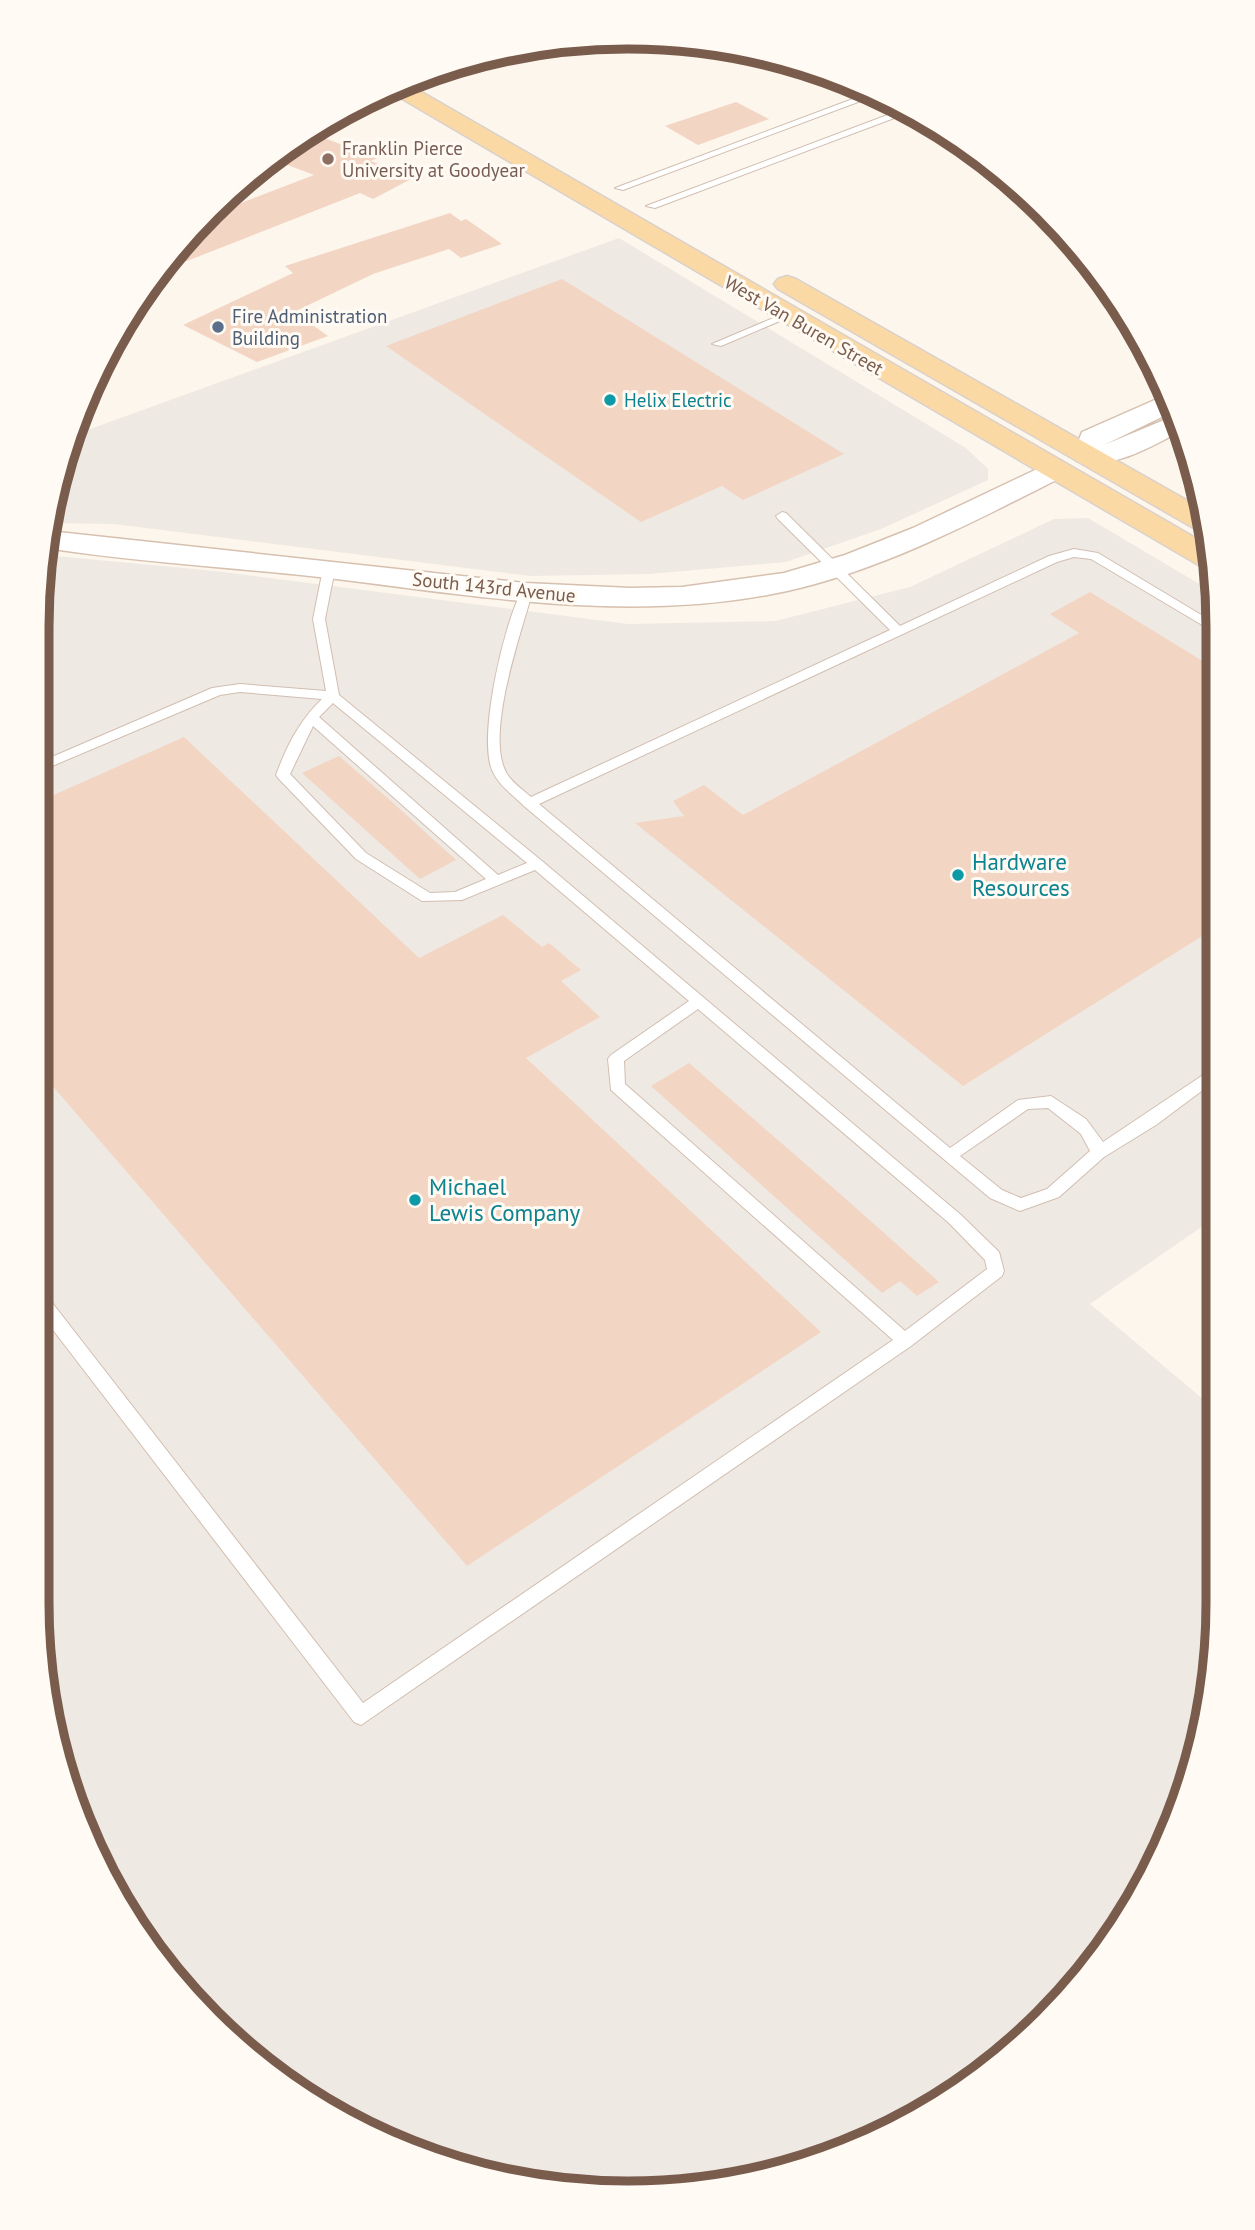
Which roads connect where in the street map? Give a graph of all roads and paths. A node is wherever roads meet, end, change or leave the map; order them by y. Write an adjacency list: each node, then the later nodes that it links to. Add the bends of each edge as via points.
1 (407, 93): 7 (main road, West Van Buren Street)
2 (860, 98): 8 (lane)
3 (872, 104): 5 (lane)
4 (895, 115): 5 (lane)
5 (876, 122): 9 (lane)
6 (596, 174): 8 (main road, West Van Buren Street)
7 (552, 177): 9 (main road, via 590,186 623,205); 10 (main road, West Van Buren Street)
8 (620, 188): 9 (main road, West Van Buren Street)
9 (651, 206): 14 (main road, West Van Buren Street)
10 (789, 315): 11 (lane); 15 (main road, West Van Buren Street)
11 (717, 344)
12 (1162, 406): 14 (street, via 1092,438)
13 (1169, 427): 14 (street, via 1116,452)
14 (1087, 455): 15 (main road); 17 (main road, West Van Buren Street)
15 (1054, 470): 19 (main road, West Van Buren Street); 20 (street, South 143rd Avenue, via 933,531)
16 (782, 516): 20 (lane)
17 (1195, 517)
18 (56, 541): 21 (street, South 143rd Avenue)
19 (1201, 554)
20 (836, 568): 22 (street, South 143rd Avenue, via 784,582 676,595); 24 (lane)
21 (329, 569): 22 (street, South 143rd Avenue); 25 (lane, via 319,619)
22 (526, 593): 28 (lane, via 496,706 494,751 499,772)
23 (1206, 624): 24 (lane, via 1094,556 1074,554 1053,559)
24 (899, 632): 28 (lane)
25 (333, 696): 26 (lane); 27 (lane, via 240,688 217,691); 29 (lane)
26 (311, 717): 30 (lane); 30 (lane, via 295,740 283,775 361,856 427,898 457,897)
27 (49, 763)
28 (529, 803): 34 (lane)
29 (537, 864): 30 (lane); 31 (lane)
30 (498, 882)
31 (698, 1002): 36 (lane, via 616,1059 617,1086); 36 (lane, via 955,1219 993,1257 996,1272)
32 (1206, 1080): 33 (lane)
33 (1098, 1153): 34 (lane, via 1053,1193 1020,1205 996,1194); 34 (lane, via 1086,1128 1051,1102 1024,1104)
34 (949, 1156)
35 (49, 1312): 36 (lane, via 361,1716)
36 (905, 1341)

